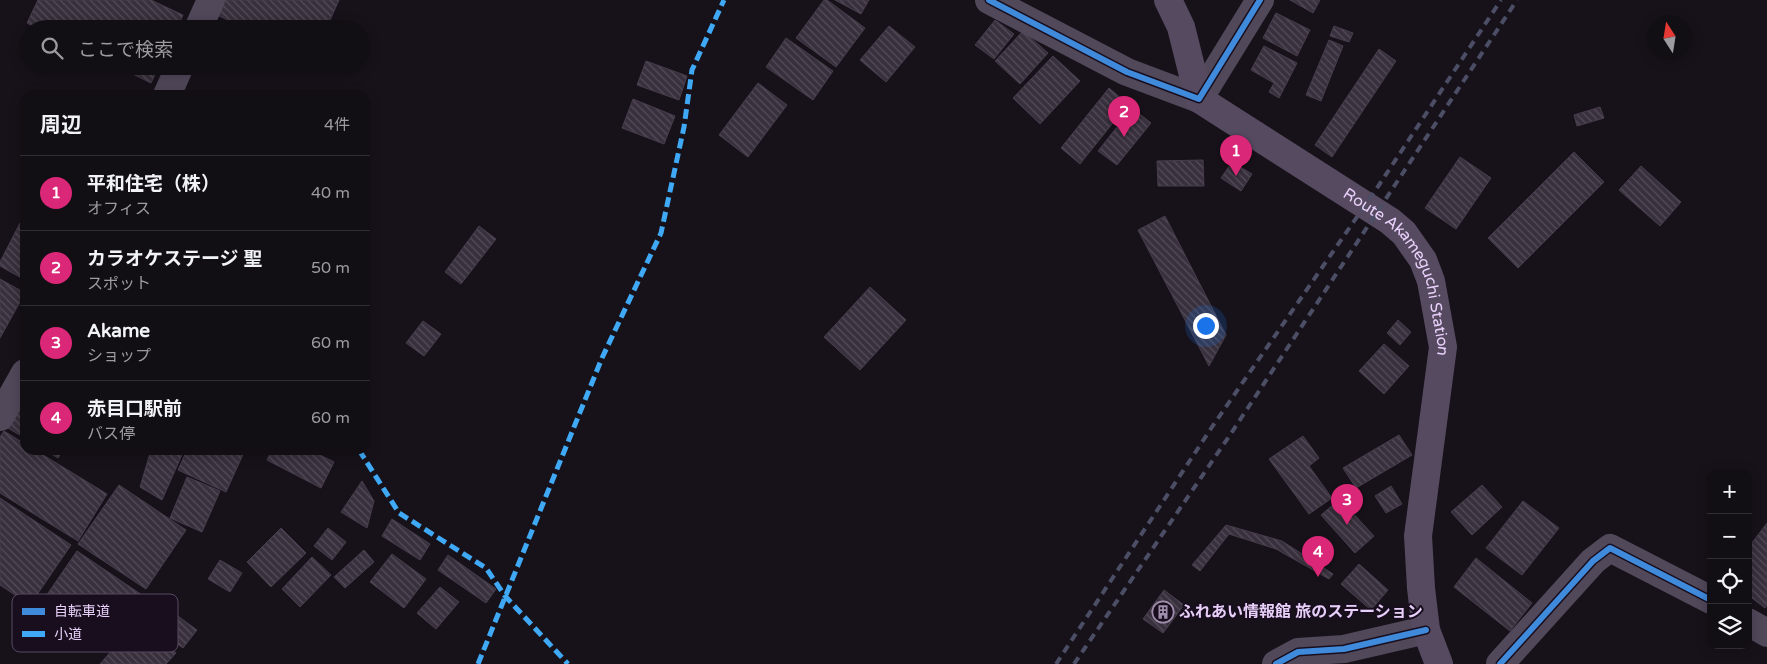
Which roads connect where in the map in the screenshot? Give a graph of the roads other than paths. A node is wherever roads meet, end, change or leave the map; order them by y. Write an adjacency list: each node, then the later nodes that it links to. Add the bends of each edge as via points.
1 (211, 0): 5 (street)
2 (989, 0): 8 (street, via 1127,72)
3 (1168, 0): 8 (main road, via 1182,26)
4 (1260, 0): 8 (street)
5 (202, 20)
6 (176, 75): 7 (street)
7 (169, 90)
8 (1199, 99): 13 (main road, Route Akameguchi Station, via 1390,221 1404,233 1423,260 1431,281 1443,347 1418,536)
9 (20, 382): 10 (street)
10 (0, 417)
11 (1707, 598): 17 (street, via 1610,548 1593,561)
12 (1752, 624): 14 (street)
13 (1426, 630): 15 (street, via 1344,649 1298,652); 16 (main road, Route Akameguchi Station)
14 (1767, 633)
15 (1276, 664)
16 (1438, 664)
17 (1500, 664)

